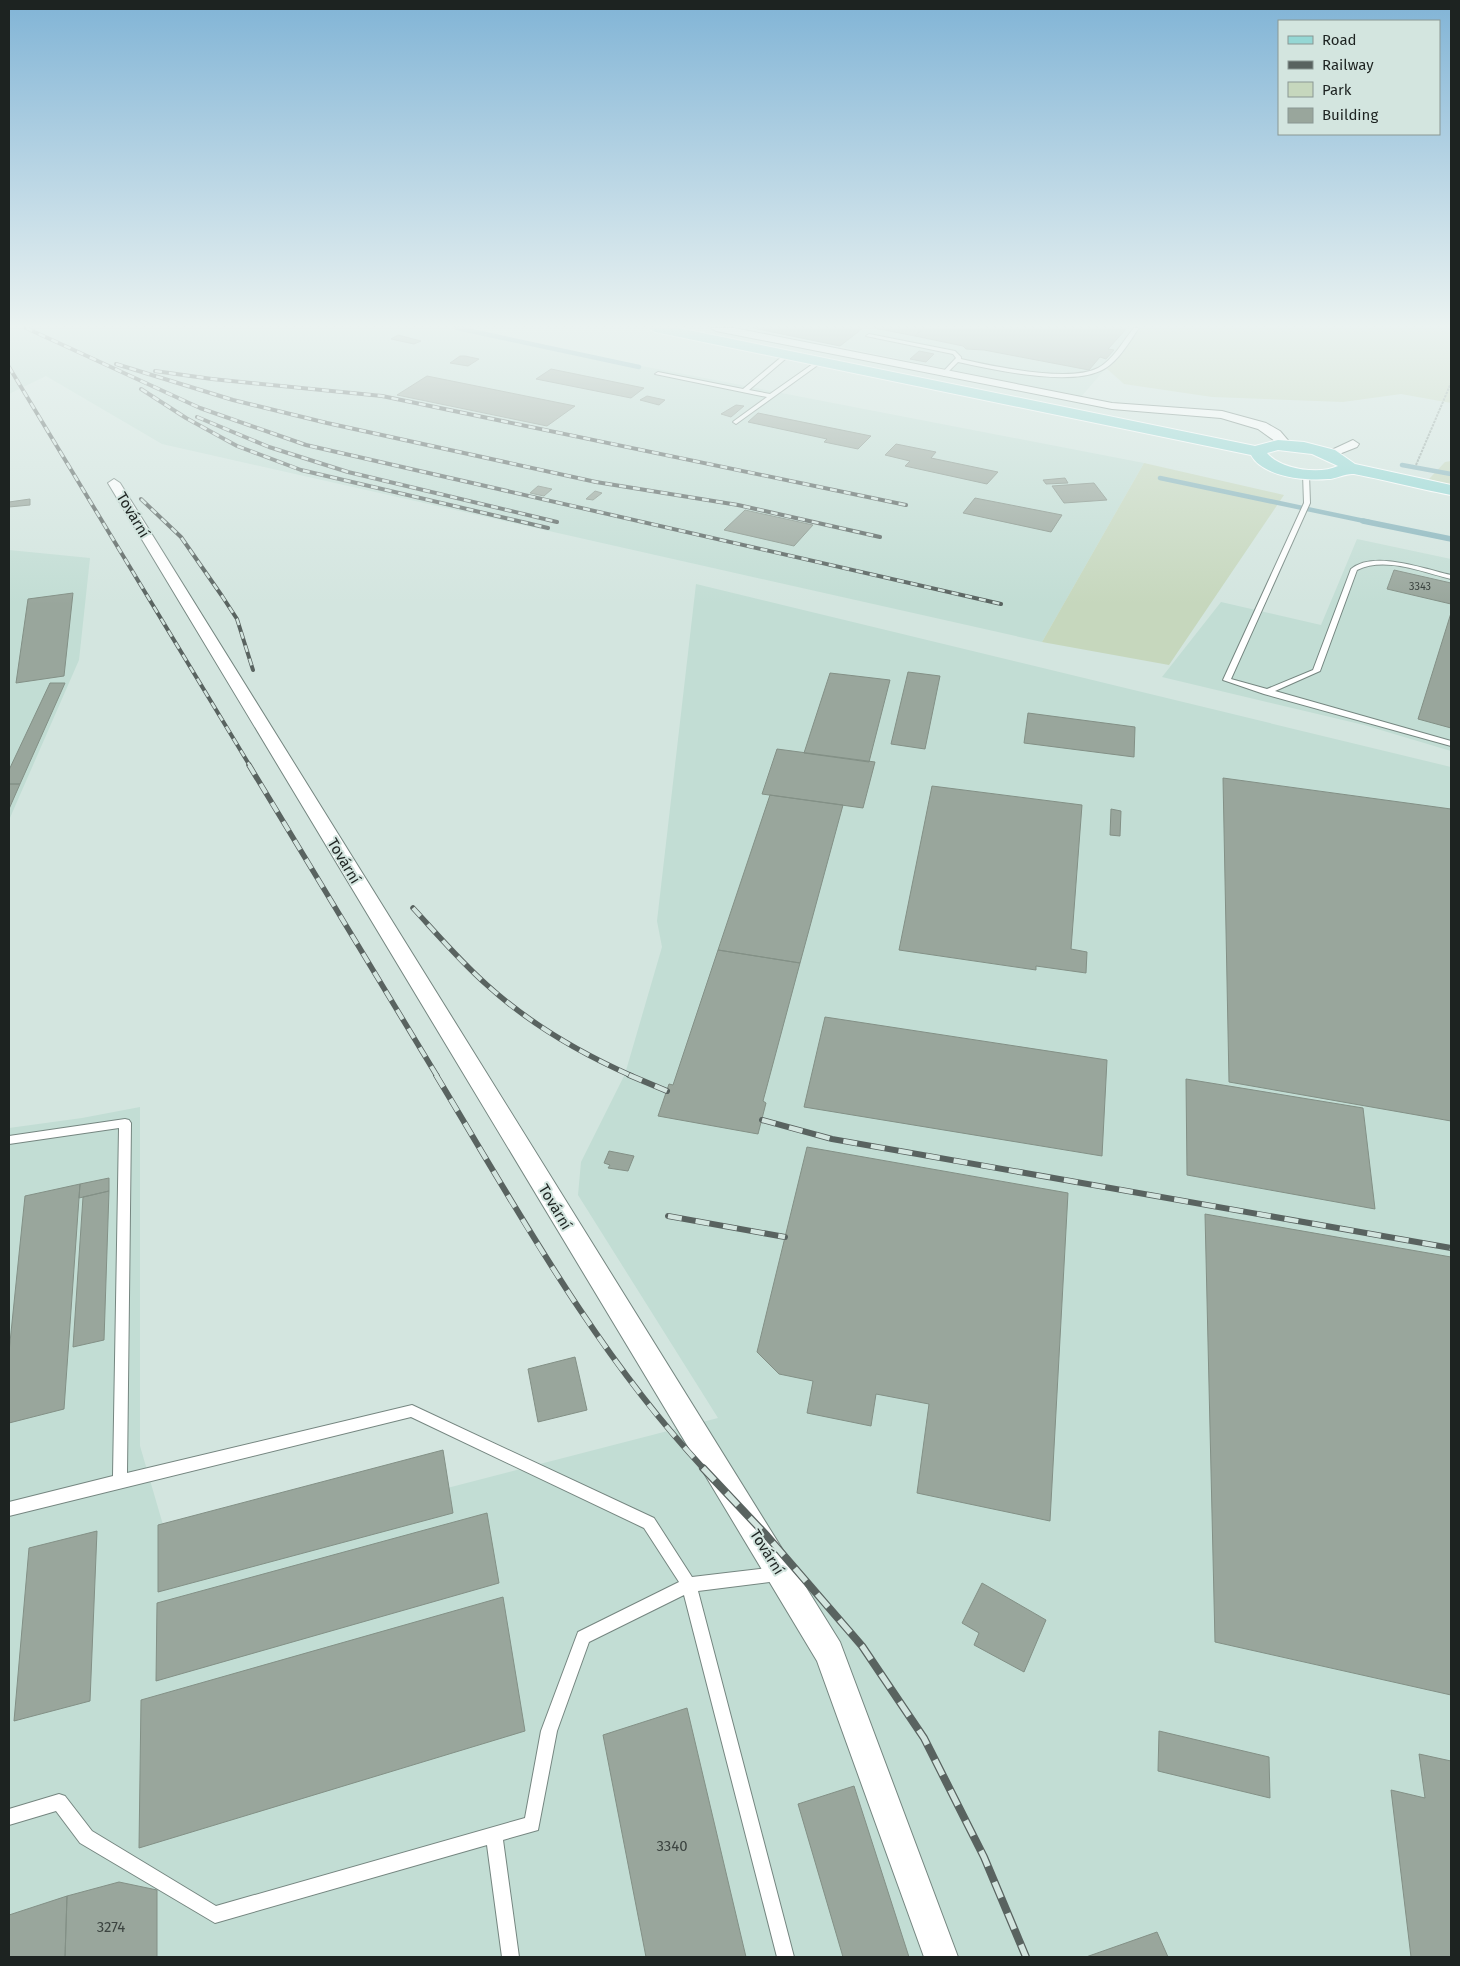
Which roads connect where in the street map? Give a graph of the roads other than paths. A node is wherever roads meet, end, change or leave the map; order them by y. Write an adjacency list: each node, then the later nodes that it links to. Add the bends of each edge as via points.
1 (739, 420): 4 (lane)
2 (1103, 420): 7 (main road)
3 (1240, 420): 6 (street, via 1270,430)
4 (736, 422)
5 (1353, 444): 8 (street)
6 (1286, 445): 7 (main road); 8 (main road)
7 (1257, 451): 10 (main road, via 1266,462)
8 (1329, 454): 9 (main road, via 1343,461)
9 (1348, 468): 10 (main road, via 1339,474); 12 (main road)
10 (1306, 474): 14 (lane, via 1307,503 1227,680)
11 (114, 483): 19 (street, Tovární)
12 (1451, 490)
13 (1451, 577): 14 (lane, via 1388,563 1360,565 1354,569 1316,671)
14 (1267, 692): 15 (lane)
15 (1451, 744)
16 (9, 1140): 17 (lane, via 125,1123)
17 (120, 1481): 18 (lane); 20 (lane, via 412,1411 649,1522)
18 (9, 1509)
19 (780, 1573): 20 (lane); 25 (street, Tovární, via 829,1653)
20 (689, 1585): 22 (lane, via 583,1637 549,1731 532,1824); 24 (lane)
21 (9, 1817): 22 (lane, via 58,1802 86,1837 215,1915)
22 (494, 1835): 23 (lane)
23 (511, 1957)
24 (786, 1957)
25 (941, 1957)

